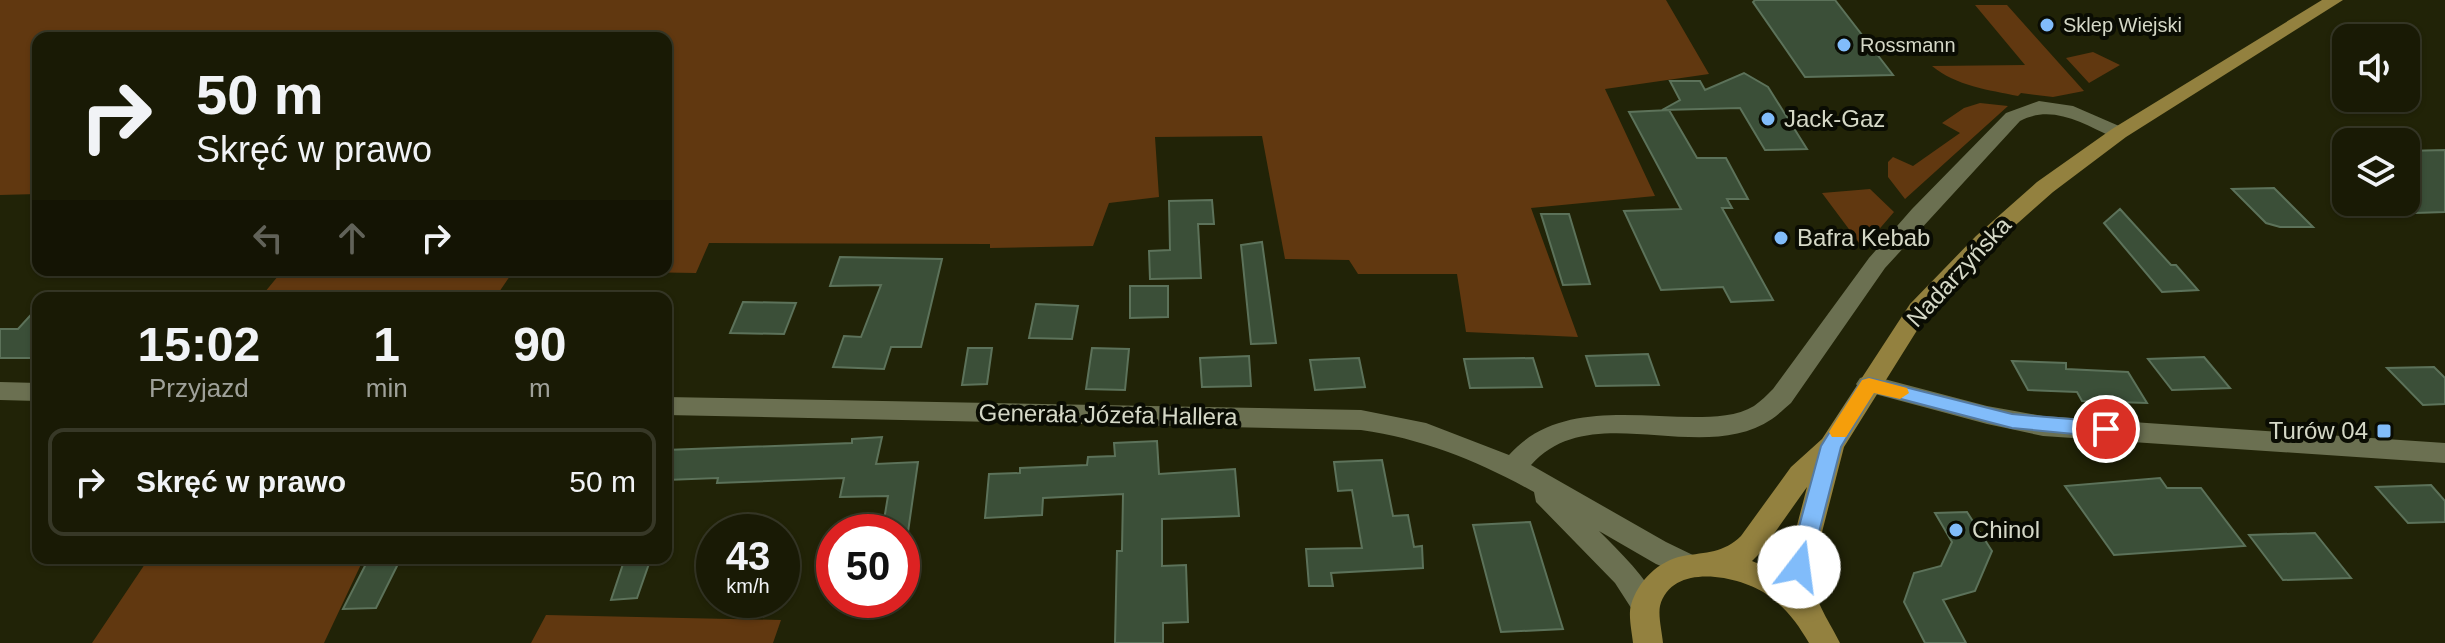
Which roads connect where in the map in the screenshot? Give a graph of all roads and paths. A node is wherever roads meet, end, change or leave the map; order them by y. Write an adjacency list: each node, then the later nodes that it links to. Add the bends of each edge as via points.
1 (2334, 0): 2 (main road, Nadarzyńska)
2 (2119, 133): 3 (main road, Nadarzyńska, via 2045,187 1984,241 1918,310); 9 (street, via 2055,108 2031,108 2013,117 1877,263 1765,413 1732,425 1576,426 1533,445)
3 (1869, 384): 7 (main road, Nadarzyńska); 8 (street, via 2043,426)
4 (0, 391): 5 (street)
5 (32, 392)
6 (672, 406): 9 (street, Generała Józefa Hallera, via 1361,420 1442,435)
7 (1831, 446): 10 (main road, Nadarzyńska, via 1801,474 1741,554); 11 (main road, Nadarzyńska, via 1799,567)
8 (2445, 453)
9 (1525, 475): 10 (street, Generała Józefa Hallera, via 1654,550); 12 (street, Generała Józefa Hallera, via 1625,575)
10 (1703, 565): 11 (main road, via 1763,576); 12 (main road, Nadarzyńska, via 1665,576)
11 (1802, 604): 14 (main road)
12 (1645, 605): 13 (main road)
13 (1648, 643)
14 (1825, 643)

